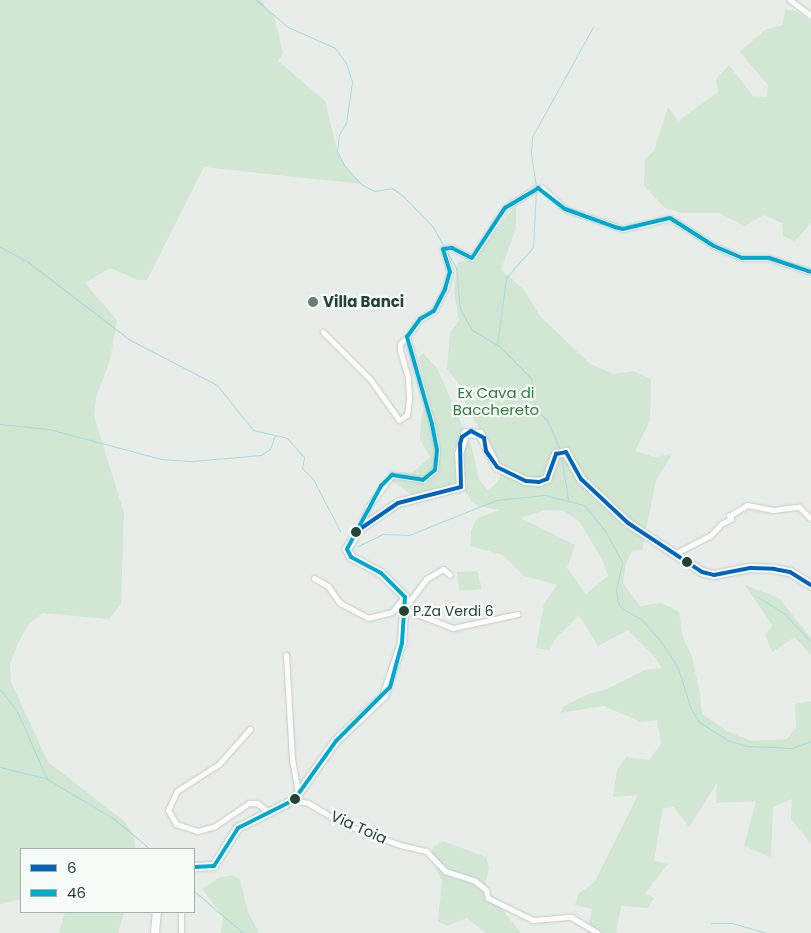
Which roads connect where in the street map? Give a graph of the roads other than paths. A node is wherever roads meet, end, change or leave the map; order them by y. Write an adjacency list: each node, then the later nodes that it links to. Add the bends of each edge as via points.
1 (790, 0): 2 (street)
2 (811, 16)
3 (811, 272): 5 (street, via 769,258 742,258 714,246 670,218 623,229 565,209 538,188 505,208 474,256 452,248 442,249 450,272 445,288 434,311 420,318)
4 (323, 332): 5 (street, via 370,379 399,420 407,415 409,398 408,378 400,350 400,344)
5 (407, 337): 7 (street, via 432,424 437,450 435,470 423,480 392,475 368,507)
6 (811, 519): 8 (street, via 799,506 773,510 747,506 720,524 710,536)
7 (360, 529): 8 (street, via 398,504 461,487 459,454 462,437 466,433 480,434 497,468 526,481 547,479 560,452 569,455 582,479 628,523); 12 (street, via 351,540 348,554 381,572)
8 (676, 553): 11 (street, via 702,572 714,575 751,568 774,568 790,572)
9 (450, 575): 13 (street, via 443,570 423,581)
10 (314, 578): 12 (street, via 328,586 340,603 368,618 392,612)
11 (811, 585)
12 (403, 595): 13 (street)
13 (406, 608): 14 (street, via 453,628); 17 (street, via 402,643 390,687 336,741)
14 (518, 614)
15 (286, 655): 17 (street)
16 (250, 729): 18 (street, via 219,764 177,791 168,810 176,824 198,830 215,826 249,803)
17 (296, 798): 18 (street); 24 (street, Via Toia, via 345,825 396,844 426,851 444,871 475,881 486,890 488,898 533,920 571,917)
18 (268, 812): 19 (street, via 238,828 214,866)
19 (195, 867)
20 (157, 913): 22 (street)
21 (181, 913): 23 (street)
22 (154, 933)
23 (181, 933)
24 (598, 933)

